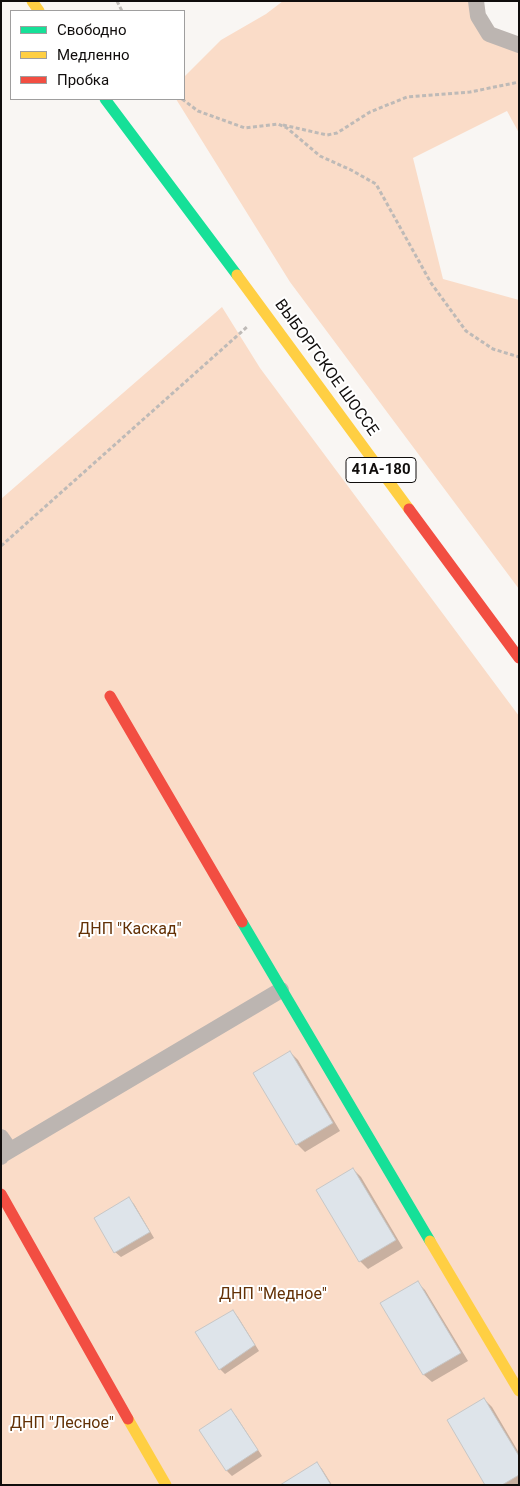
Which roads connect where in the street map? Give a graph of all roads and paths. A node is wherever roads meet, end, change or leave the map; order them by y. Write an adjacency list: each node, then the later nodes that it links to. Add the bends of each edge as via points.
1 (476, 1): 2 (street, via 478,16 489,34)
2 (519, 45)
3 (519, 82): 6 (path, via 470,92 407,97 370,112 327,136)
4 (106, 100): 7 (street, ВЫБОРГСКОЕ ШОССЕ / 41А-180)
5 (183, 100): 6 (path, via 198,111 245,128)
6 (278, 124): 8 (path, via 320,156 376,184 431,283 466,331 493,349)
7 (264, 312): 9 (path); 10 (street, ВЫБОРГСКОЕ ШОССЕ / 41А-180)
8 (519, 357)
9 (1, 546)
10 (519, 658)
11 (110, 696): 12 (street)
12 (281, 990): 13 (street); 15 (street)
13 (4, 1148)
14 (1, 1194): 16 (street)
15 (519, 1391)
16 (166, 1485)

